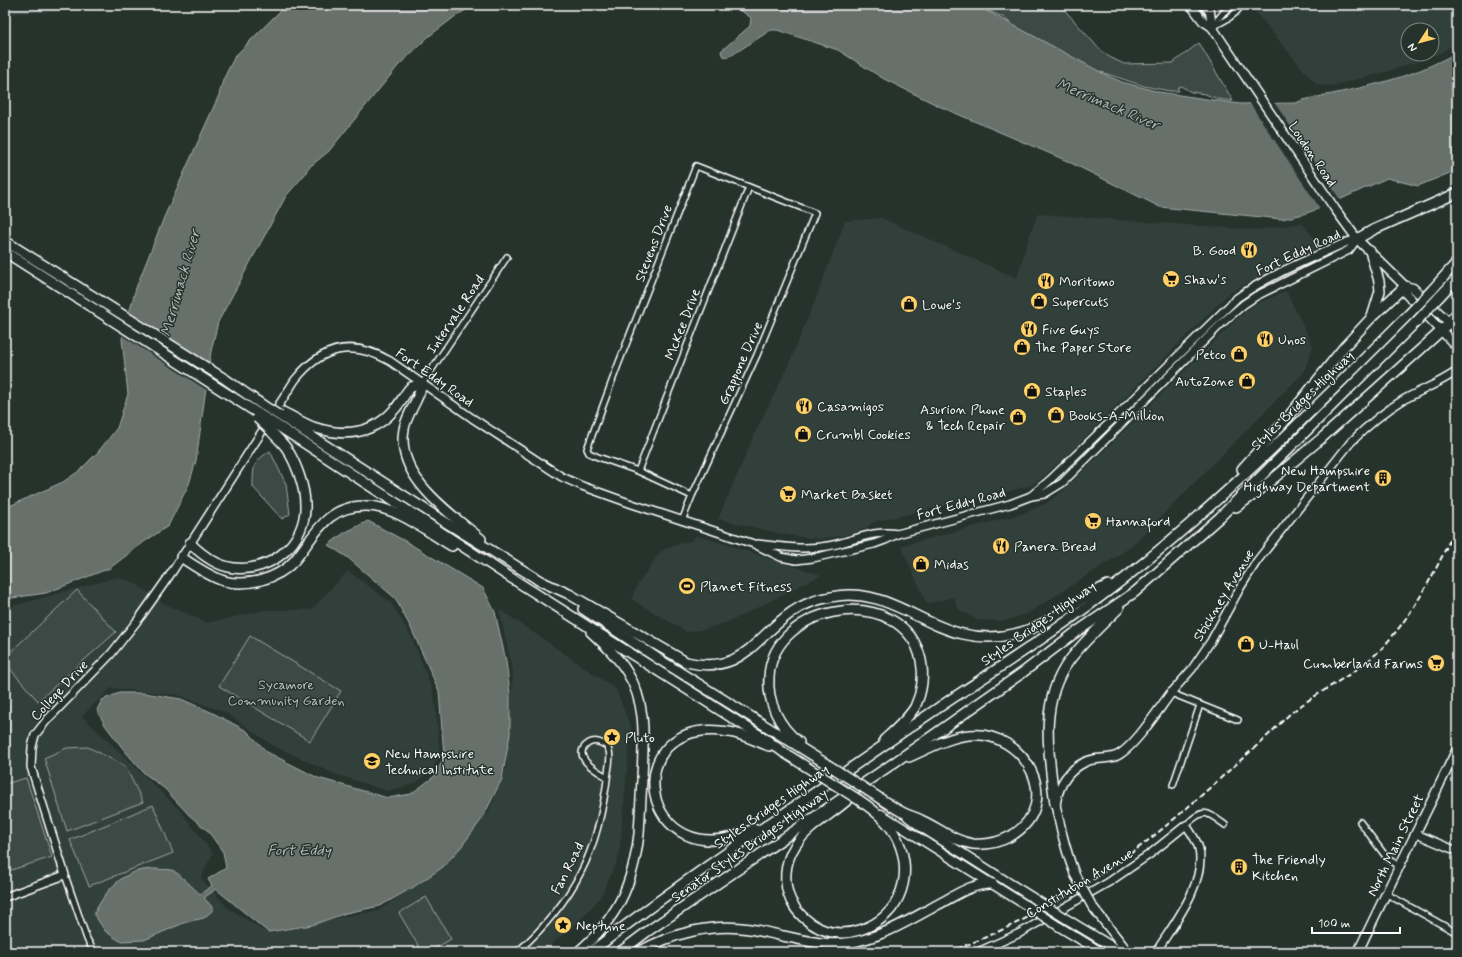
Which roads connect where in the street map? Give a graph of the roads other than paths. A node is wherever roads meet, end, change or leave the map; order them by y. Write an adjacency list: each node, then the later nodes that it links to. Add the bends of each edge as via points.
1 (1191, 5): 5 (main road, Loudon Road, via 1203,21)
2 (1205, 5): 5 (main road, Loudon Road, via 1210,12)
3 (1232, 5): 5 (street)
4 (1241, 5): 5 (street, via 1228,18)
5 (1212, 27): 9 (main road, Loudon Road)
6 (749, 187): 8 (street, Stevens Drive); 27 (street, McKee Drive); 27 (street, Stevens Drive, via 696,166 618,365 587,450 590,454)
7 (1457, 193): 9 (highway)
8 (815, 213): 28 (street, Grappone Drive, via 757,355)
9 (1358, 239): 11 (main road, Loudon Road); 32 (street, Fort Eddy Road, via 1283,271 1237,298 1116,418 1031,496)
10 (5, 241): 25 (highway, via 225,379)
11 (1370, 251): 16 (main road, Loudon Road); 18 (highway, via 1380,291)
12 (5, 252): 25 (highway, via 221,391)
13 (508, 257): 24 (street, Intervale Road)
14 (1457, 262): 30 (highway, Styles Bridges Highway, bridge, via 1313,410)
15 (1457, 278): 29 (highway, Styles Bridges Highway, bridge)
16 (1405, 286): 18 (highway); 19 (main road, Loudon Road, via 1413,288); 21 (main road, Loudon Road, via 1406,294)
17 (1457, 313): 19 (highway)
18 (1372, 317): 30 (highway, via 1344,347 1284,422)
19 (1449, 323): 20 (main road, Loudon Road); 21 (highway)
20 (1457, 330)
21 (1441, 331): 22 (main road, Loudon Road); 29 (highway, via 1255,494)
22 (1457, 347)
23 (1457, 371): 42 (street, Stickney Avenue, via 1385,412 1350,443 1257,561 1211,641 1192,669)
24 (422, 384): 26 (highway, via 411,388 394,411 367,430 336,433); 31 (street, Fort Eddy Road, via 562,476 592,490); 33 (street, Fort Eddy Road, via 390,361 369,350 336,350 315,360 295,380); 36 (highway, via 404,429 404,452 410,468 436,501)
25 (262, 410): 26 (highway, bridge); 26 (highway)
26 (277, 421): 33 (highway, via 300,478 306,505 300,531 293,543 273,561 247,569 214,562); 36 (highway); 37 (highway)
27 (638, 471): 28 (street)
28 (692, 496): 31 (street, Grappone Drive)
29 (1220, 517): 40 (highway, Styles Bridges Highway)
30 (1196, 519): 38 (highway, Styles Bridges Highway)
31 (682, 521): 34 (street, Fort Eddy Road)
32 (897, 534): 34 (street, Fort Eddy Road, via 886,532 812,548); 34 (street, Fort Eddy Road, via 874,544 796,560)
33 (190, 543): 35 (street, Fort Eddy Road)
34 (754, 544)
35 (181, 557): 37 (highway, via 224,581 237,583 261,580 282,571 293,562 313,534 332,516 351,508 365,506 391,511); 63 (street, College Drive, via 146,610 115,648 46,720 35,735 31,767)
36 (505, 559): 39 (highway)
37 (505, 574): 41 (highway)
38 (1129, 575): 39 (highway, via 1102,587 1036,627 1015,634 993,637 971,636 952,631 876,599 832,596 806,604 794,611 739,657 708,666 686,662 569,594); 48 (highway, Styles Bridges Highway, via 1052,632)
39 (538, 580): 47 (highway)
40 (1135, 592): 49 (highway, Styles Bridges Highway); 54 (highway, via 1068,662 1053,693 1048,734)
41 (578, 619): 46 (highway); 71 (highway, via 608,648 627,672 638,695 644,725 639,834 632,874 611,918)
42 (1171, 693): 43 (street); 54 (main road, via 1132,744 1116,757 1088,760 1066,776)
43 (1200, 705): 44 (street); 52 (street)
44 (1238, 720)
45 (1457, 749): 60 (main road, North Main Street)
46 (783, 752): 53 (highway, bridge); 56 (highway, via 729,732 695,732 682,736 666,748 656,766 653,779 655,800 664,818 674,827 698,839 712,841 733,838)
47 (811, 755): 48 (highway, via 805,746 787,731 773,707 768,684 769,670 779,645 799,626 823,614 850,610 877,614 901,627 917,648 922,668 920,695 914,707); 55 (highway, bridge)
48 (867, 757): 56 (highway, Styles Bridges Highway)
49 (895, 762): 51 (highway, Senator Styles Bridges Highway); 55 (highway, via 955,738 970,735 986,736 1009,745 1023,757 1037,786 1035,806 1026,823 1010,836 991,843 973,844 958,840)
50 (607, 777): 50 (street, Fan Road, via 583,757 582,752 589,743 600,742 609,751); 70 (street, Fan Road, via 600,819 582,872 554,916)
51 (866, 781): 53 (highway, via 846,802 803,836 794,846 787,863 785,880 792,905 803,918 822,929 843,933 867,927 888,912 901,892 905,863 900,844 887,824); 73 (highway, Senator Styles Bridges Highway)
52 (1173, 785)
53 (863, 803): 64 (main road)
54 (1055, 804): 78 (main road, bridge, via 1075,875 1092,906)
55 (900, 811): 77 (main road, bridge, via 921,827)
56 (778, 817): 72 (highway, Styles Bridges Highway)
57 (1360, 822): 62 (street, via 1387,858)
58 (1186, 825): 59 (street, via 1204,813); 68 (street, via 1194,836 1198,848 1198,873 1190,896); 75 (street, Constitution Avenue, via 1109,882 1020,933)
59 (1225, 825)
60 (1416, 834): 61 (street); 62 (main road, North Main Street)
61 (1457, 851)
62 (1399, 866): 65 (main road, North Main Street)
63 (65, 875): 66 (street); 69 (street, College Drive)
64 (992, 884): 74 (highway, via 972,886 878,936 844,944 816,942 749,929 722,928 674,936); 76 (main road, bridge)
65 (1385, 893): 67 (street); 79 (main road, North Main Street)
66 (5, 897)
67 (1457, 934)
68 (1157, 951)
69 (94, 952)
70 (516, 952)
71 (578, 952)
72 (591, 952)
73 (620, 952)
74 (639, 952)
75 (978, 952)
76 (1101, 952)
77 (1121, 952)
78 (1128, 952)
79 (1358, 952)

